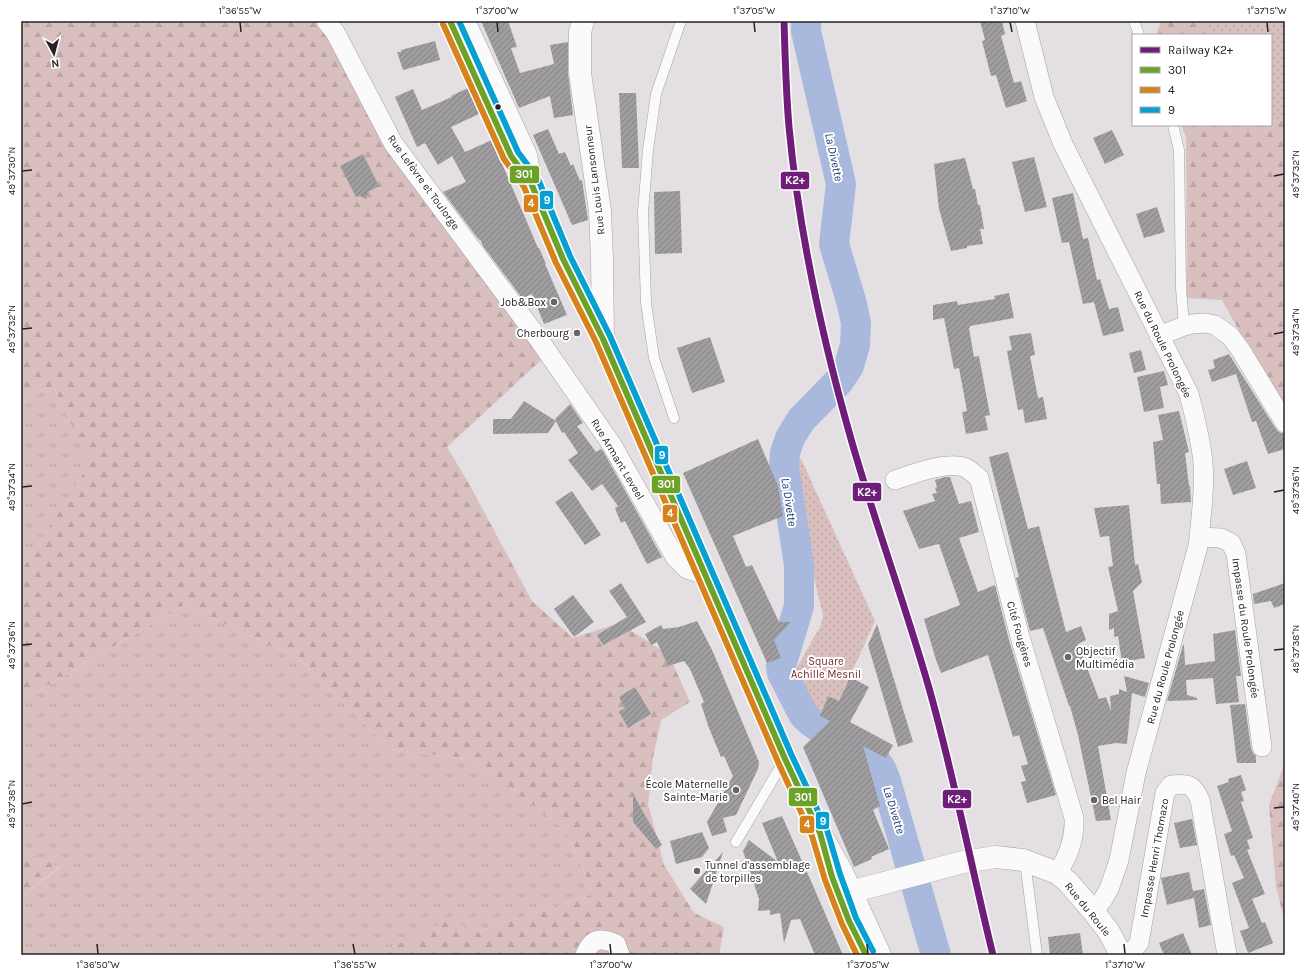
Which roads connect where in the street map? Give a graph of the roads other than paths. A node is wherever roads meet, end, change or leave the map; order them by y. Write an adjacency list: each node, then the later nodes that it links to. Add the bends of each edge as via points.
1 (326, 21): 12 (street, Rue Lefèvre et Toulorge, via 335,32 393,143)
2 (450, 21): 10 (main road, via 511,156)
3 (464, 21): 10 (main road, via 526,155)
4 (583, 21): 14 (main road, Rue Louis Lansonneur, via 580,32 580,73 600,211)
5 (681, 21): 15 (lane, via 656,94 643,212 646,303 654,358)
6 (1025, 21): 13 (street, Rue du Roule Prolongée, via 1044,97 1063,144)
7 (1134, 21): 8 (lane)
8 (1138, 34)
9 (1173, 126): 11 (lane, via 1179,150)
10 (531, 183): 14 (main road, via 563,259)
11 (1184, 326): 13 (street); 16 (street, via 1205,323 1215,325 1230,336 1240,348)
12 (536, 334): 19 (street, Rue Armant Leveel, via 612,445 675,557 687,569)
13 (1160, 336): 18 (street, Rue du Roule Prolongée, via 1189,394 1197,425 1203,464)
14 (604, 339): 19 (main road)
15 (674, 418)
16 (1285, 423)
17 (895, 480): 24 (street, Cité Fougères, via 948,466 966,468 979,478 1020,637 1074,818 1071,843 1064,863)
18 (1199, 537): 20 (street, Impasse du Roule Prolongée, via 1221,538 1230,543 1236,554); 26 (street, Rue du Roule Prolongée, via 1136,773 1119,860 1109,889)
19 (705, 575): 21 (main road)
20 (1262, 747)
21 (786, 759): 22 (lane); 25 (main road, via 820,833 832,877)
22 (736, 842)
23 (1025, 861): 24 (main road, Rue du Roule); 25 (main road, Rue du Roule, via 996,857 963,862); 31 (lane)
24 (1057, 873): 26 (main road, Rue du Roule)
25 (845, 893): 29 (main road, via 849,921); 30 (main road)
26 (1093, 911): 32 (main road, Rue du Roule, via 1109,932)
27 (585, 955): 28 (street, via 591,943 607,940 616,944)
28 (620, 955)
29 (866, 955)
30 (880, 955)
31 (1037, 955)
32 (1121, 955)
33 (1129, 955): 34 (street, Impasse Henri Thomazo, via 1139,943 1165,793 1171,785 1180,784 1196,790 1200,800)
34 (1227, 955)

